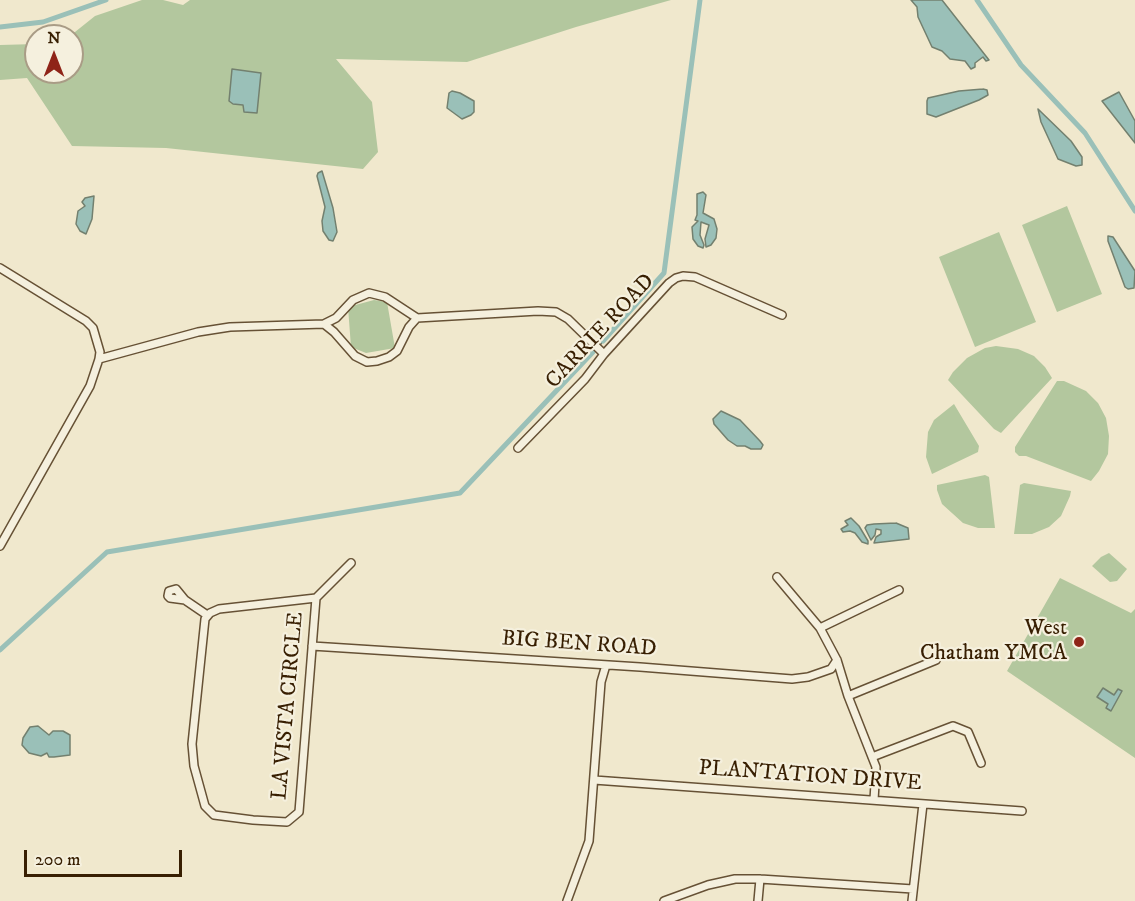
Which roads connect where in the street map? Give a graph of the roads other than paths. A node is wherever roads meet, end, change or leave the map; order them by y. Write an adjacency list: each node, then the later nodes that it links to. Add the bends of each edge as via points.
1 (0, 268): 6 (street, via 86,321 97,339)
2 (782, 315): 5 (street, CARRIE ROAD, via 695,277 683,276 669,284)
3 (417, 318): 4 (street, via 385,297 369,294 352,300 336,318); 4 (street, via 397,351 367,362 355,356); 5 (street, via 556,312)
4 (324, 324): 6 (street, via 230,327)
5 (604, 354): 7 (street, CARRIE ROAD)
6 (99, 359): 8 (street, via 90,386)
7 (518, 448)
8 (0, 546)
9 (351, 563): 12 (street)
10 (777, 577): 15 (street)
11 (899, 590): 15 (street)
12 (316, 598): 14 (street, LA VISTA CIRCLE, via 219,609); 16 (street, LA VISTA CIRCLE)
13 (185, 600): 14 (street)
14 (207, 615): 16 (street, LA VISTA CIRCLE, via 192,744 205,806 214,814 286,822 299,812)
15 (820, 628): 17 (street)
16 (312, 646): 19 (street, BIG BEN ROAD)
17 (837, 660): 19 (street, BIG BEN ROAD, via 831,669 792,679); 20 (street)
18 (936, 660): 20 (street)
19 (606, 665): 23 (street)
20 (848, 696): 21 (street)
21 (872, 756): 22 (street, via 953,726 968,732); 24 (street, via 876,767)
22 (981, 763)
23 (594, 780): 24 (street, PLANTATION DRIVE); 29 (street, via 589,841)
24 (874, 800): 25 (street, PLANTATION DRIVE)
25 (924, 804): 26 (street, PLANTATION DRIVE); 28 (street)
26 (1022, 811)
27 (760, 879): 28 (street); 30 (street, via 730,879); 31 (street)
28 (913, 889): 32 (street)
29 (567, 901)
30 (664, 901)
31 (758, 901)
32 (912, 901)

